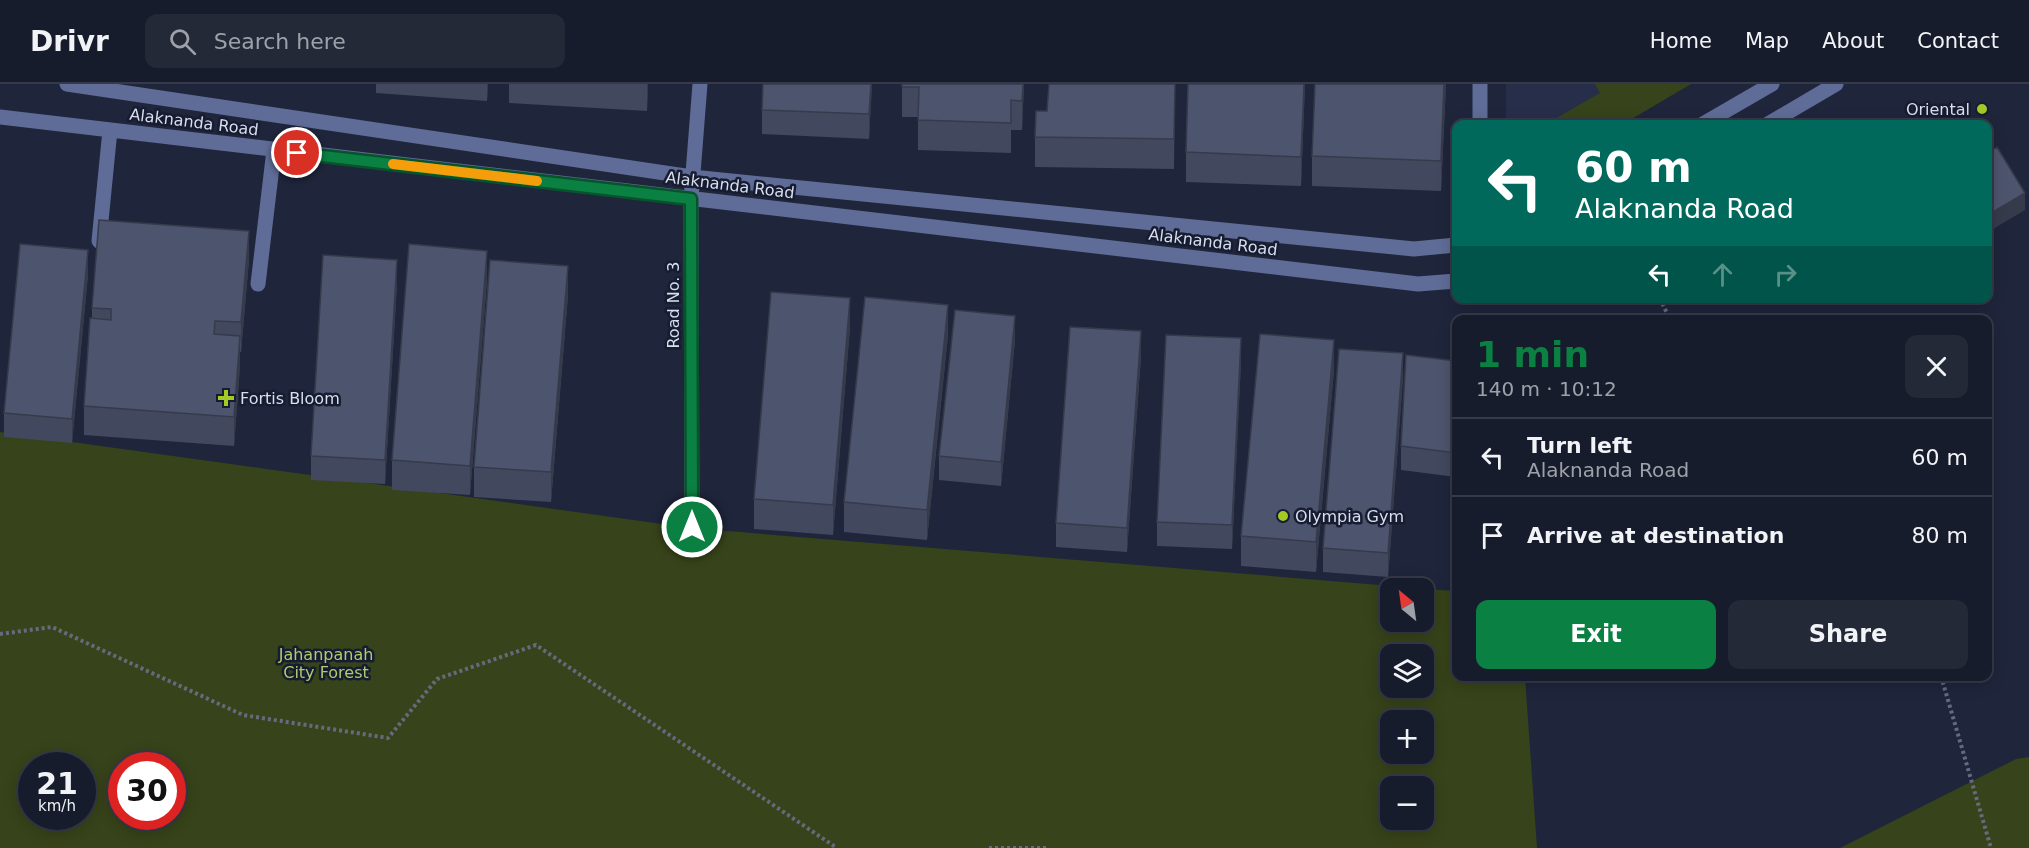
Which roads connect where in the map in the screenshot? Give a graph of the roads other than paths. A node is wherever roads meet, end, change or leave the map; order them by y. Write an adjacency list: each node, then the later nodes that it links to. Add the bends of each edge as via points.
1 (67, 84): 12 (street)
2 (700, 84): 12 (street, Road No. 3)
3 (1480, 84): 7 (street)
4 (1772, 84): 8 (street)
5 (1836, 84): 9 (street)
6 (0, 117): 10 (street, Alaknanda Road)
7 (1480, 120)
8 (1710, 120)
9 (1775, 120)
10 (110, 130): 11 (street, Alaknanda Road); 15 (street)
11 (274, 150): 13 (street, Alaknanda Road); 17 (street)
12 (692, 177): 13 (street, Road No. 3); 14 (street, via 1414,249)
13 (691, 199): 16 (street, Alaknanda Road, via 1418,284); 18 (street, Road No. 3)
14 (1452, 245)
15 (97, 259)
16 (1452, 281)
17 (258, 284)
18 (692, 527)

